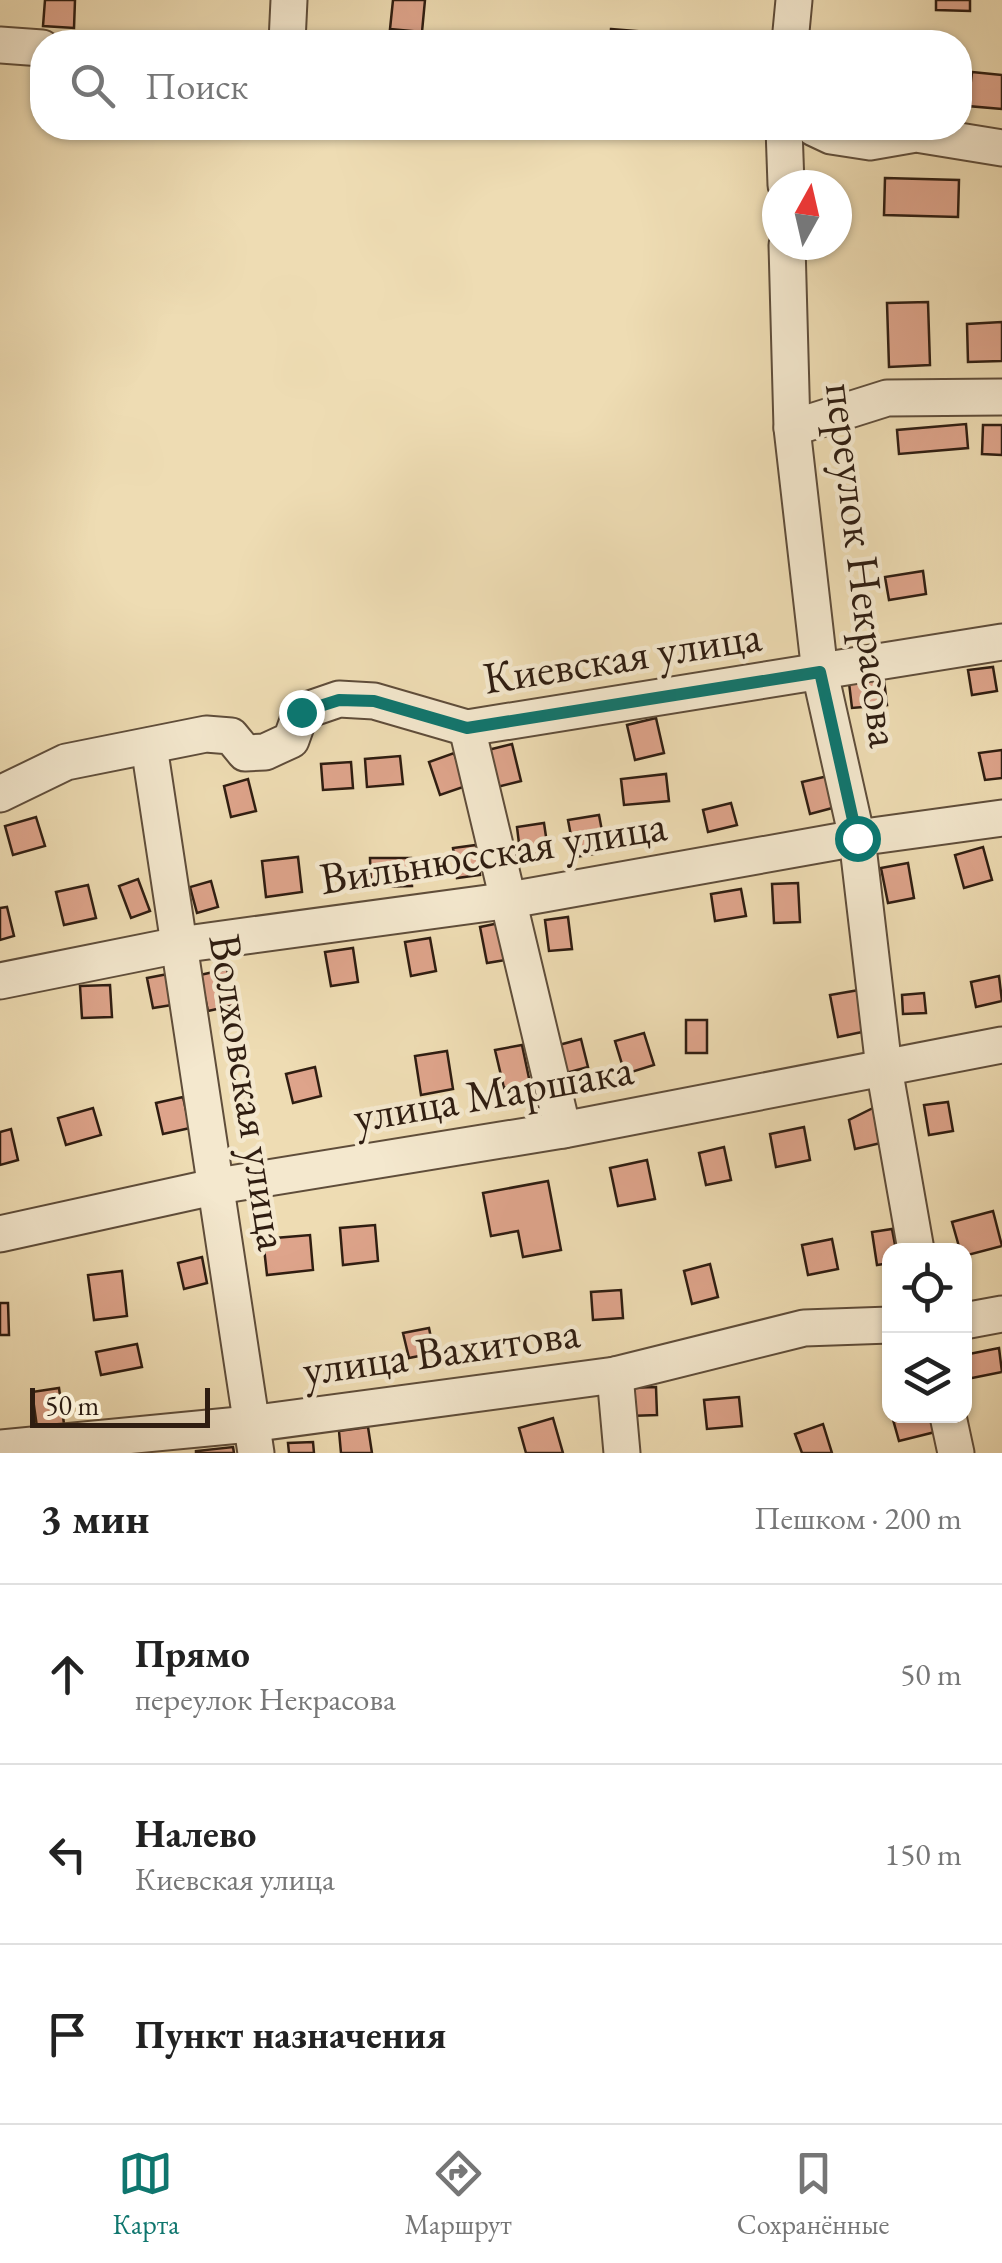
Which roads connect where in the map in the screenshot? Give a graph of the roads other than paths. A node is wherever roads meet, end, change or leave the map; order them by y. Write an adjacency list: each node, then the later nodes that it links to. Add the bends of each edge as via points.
1 (289, 0): 3 (street)
2 (794, 0): 4 (street)
3 (288, 30)
4 (791, 30)
5 (0, 45): 6 (street)
6 (30, 47)
7 (784, 140): 10 (street)
8 (953, 140): 9 (street)
9 (1002, 148)
10 (785, 170)
11 (788, 260): 13 (street, переулок Некрасова)
12 (1002, 397): 13 (street, via 886,398)
13 (792, 428): 15 (street, переулок Некрасова)
14 (1002, 642): 15 (street, Киевская улица)
15 (820, 672): 16 (street, Киевская улица); 20 (street, переулок Некрасова)
16 (467, 728): 17 (street, Киевская улица, via 374,701 339,700 301,712 291,740 265,752 245,752 230,736 206,734); 21 (street)
17 (149, 746): 18 (street, Киевская улица, via 66,762); 22 (street, Волховская улица)
18 (0, 794)
19 (1002, 818): 20 (street, Вильнюсская улица)
20 (857, 838): 21 (street, Вильнюсская улица); 25 (street, переулок Некрасова)
21 (510, 900): 22 (street, Вильнюсская улица); 26 (street)
22 (179, 946): 23 (street, Вильнюсская улица); 27 (street, Волховская улица)
23 (0, 982)
24 (1002, 1045): 25 (street, улица Маршака)
25 (884, 1068): 26 (street, улица Маршака); 29 (street, переулок Некрасова)
26 (563, 1130): 27 (street, улица Маршака)
27 (218, 1186): 28 (street, улица Маршака); 35 (street, Волховская улица)
28 (0, 1234)
29 (915, 1243)
30 (1002, 1314): 31 (street)
31 (972, 1320)
32 (882, 1324): 33 (street, улица Вахитова, via 804,1328)
33 (616, 1375): 35 (street, улица Вахитова); 37 (street)
34 (950, 1423): 38 (street)
35 (253, 1438): 36 (street, улица Вахитова)
36 (0, 1448)
37 (622, 1453)
38 (956, 1453)

